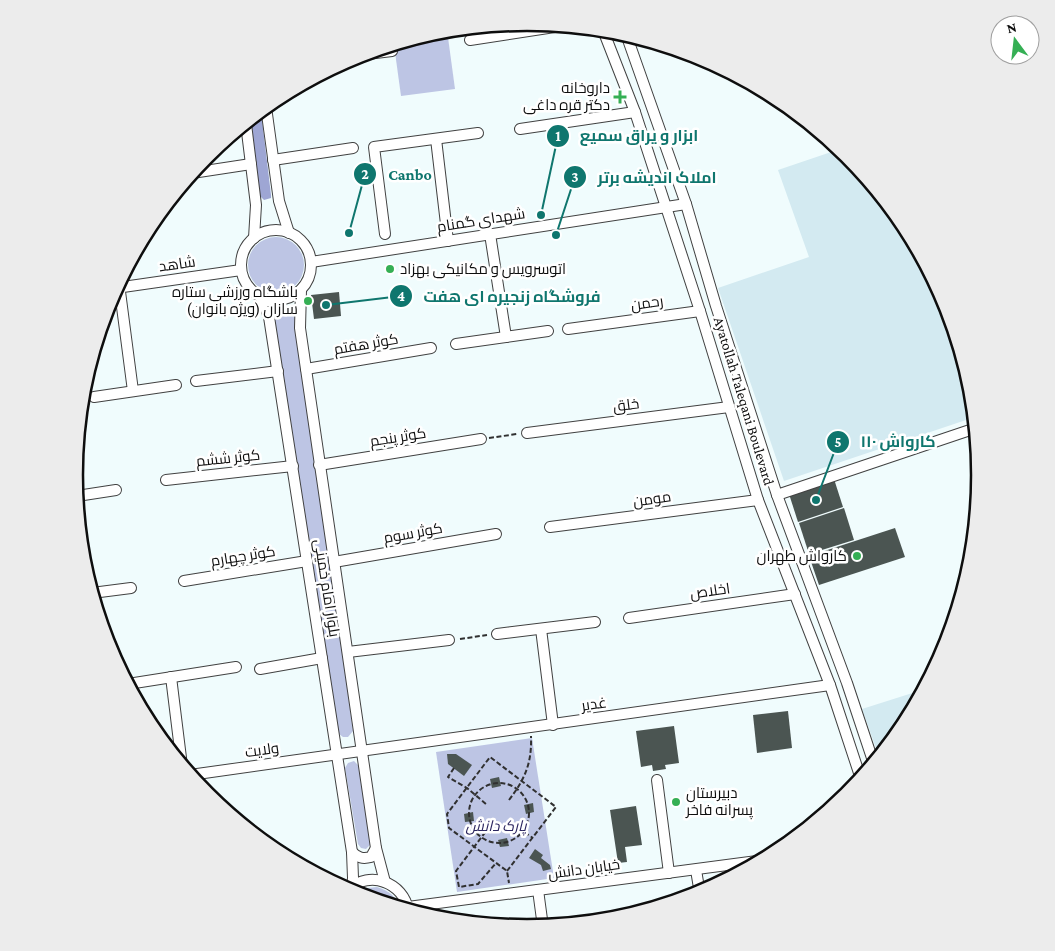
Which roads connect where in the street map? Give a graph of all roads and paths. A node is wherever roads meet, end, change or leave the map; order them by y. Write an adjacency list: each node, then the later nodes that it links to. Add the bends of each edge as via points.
1 (528, 31): 3 (street)
2 (606, 39): 5 (street, Ayatollah Taleqani Boulevard)
3 (470, 40)
4 (629, 43): 15 (street)
5 (635, 112): 7 (street); 16 (street, Ayatollah Taleqani Boulevard)
6 (267, 116): 12 (street)
7 (520, 129)
8 (247, 131): 13 (street)
9 (478, 133): 10 (street)
10 (436, 139): 18 (street, via 374,147); 21 (street)
11 (352, 148): 12 (street)
12 (273, 160): 17 (street, via 279,201)
13 (251, 164): 14 (street); 20 (street, via 256,205)
14 (204, 171)
15 (686, 204): 16 (street, شهدای گمنام); 49 (street)
16 (666, 208): 19 (street, شهدای گمنام); 28 (street, Ayatollah Taleqani Boulevard)
17 (289, 233): 20 (street, via 277,230); 22 (street, via 304,244)
18 (385, 234)
19 (490, 234): 21 (street, شهدای گمنام); 31 (street)
20 (254, 238): 23 (street, via 246,247)
21 (448, 241): 22 (street, شهدای گمنام)
22 (311, 262): 25 (street, via 307,282)
23 (241, 270): 24 (street, شاهد); 26 (street, via 251,290)
24 (126, 286)
25 (301, 290): 26 (street, via 281,300); 34 (street, بلوار امام خمینی, via 300,328)
26 (260, 296): 35 (street, بلوار امام خمینی, via 269,317)
27 (120, 299): 38 (street)
28 (700, 311): 29 (street, رحمن); 40 (street, Ayatollah Taleqani Boulevard)
29 (568, 328)
30 (548, 331): 31 (street)
31 (506, 337): 32 (street)
32 (456, 344)
33 (431, 348): 34 (street, کوثر هفتم)
34 (306, 369): 44 (street, بلوار امام خمینی)
35 (278, 371): 36 (street); 45 (street, بلوار امام خمینی)
36 (196, 381)
37 (176, 386): 38 (street)
38 (133, 391): 39 (street)
39 (94, 396)
40 (729, 407): 42 (street, خلق); 50 (street, Ayatollah Taleqani Boulevard)
41 (969, 430): 49 (street)
42 (527, 433): 43 (path)
43 (481, 439): 44 (street, کوثر پنجم)
44 (319, 465): 54 (street, بلوار امام خمینی)
45 (292, 466): 46 (street, کوثر ششم); 53 (street, بلوار امام خمینی)
46 (166, 480)
47 (116, 490): 48 (street)
48 (84, 495)
49 (777, 495): 76 (street)
50 (758, 500): 51 (street, مومن); 58 (street, Ayatollah Taleqani Boulevard)
51 (550, 527)
52 (496, 534): 54 (street, کوثر سوم)
53 (307, 561): 55 (street, کوثر چهارم); 65 (street, بلوار امام خمینی)
54 (334, 562): 64 (street, بلوار امام خمینی)
55 (184, 581)
56 (131, 588): 57 (street)
57 (99, 592)
58 (795, 594): 59 (street, اخلاص); 70 (street, Ayatollah Taleqani Boulevard)
59 (629, 618)
60 (595, 622): 61 (street)
61 (541, 629): 62 (street); 71 (street)
62 (497, 634): 63 (path)
63 (449, 640): 64 (street)
64 (348, 652): 73 (street, بلوار امام خمینی)
65 (322, 658): 67 (street); 75 (street, بلوار امام خمینی)
66 (236, 667): 68 (street)
67 (260, 669)
68 (172, 677): 69 (street); 74 (street)
69 (135, 683)
70 (830, 686): 71 (street, غدیر); 78 (street, Ayatollah Taleqani Boulevard)
71 (553, 724): 72 (street, غدیر)
72 (530, 728): 73 (street, غدیر); 81 (path, via 529,766)
73 (362, 751): 75 (street, ولایت); 93 (street, بلوار امام خمینی)
74 (181, 753)
75 (338, 755): 79 (street, ولایت); 94 (street, بلوار امام خمینی)
76 (871, 756)
77 (454, 768): 82 (path, via 448,777)
78 (859, 772)
79 (198, 774)
80 (657, 780): 98 (street)
81 (523, 782): 82 (path, via 490,757); 83 (path); 91 (path, via 556,807)
82 (467, 788): 84 (path); 92 (path, via 447,814 449,828)
83 (518, 789): 84 (path, via 509,784 491,784); 85 (path); 89 (path, via 530,813)
84 (475, 795): 86 (path); 90 (path, via 470,803 469,822)
85 (509, 800)
86 (486, 804)
87 (512, 824): 89 (path)
88 (490, 826): 90 (path)
89 (524, 832): 90 (path, via 508,843 499,844); 91 (path)
90 (480, 838): 92 (path)
91 (533, 838): 95 (path, via 507,871)
92 (474, 846): 95 (path); 95 (path, via 456,871 458,887 478,884)
93 (376, 848): 94 (street, via 366,859 356,857); 99 (street, بلوار امام خمینی)
94 (352, 852): 100 (street, بلوار امام خمینی)
95 (496, 863)
96 (744, 863): 97 (street, خیابان دانش)
97 (696, 870): 98 (street, خیابان دانش); 102 (street)
98 (669, 873): 103 (street, خیابان دانش)
99 (385, 882): 101 (street, via 368,880); 104 (street, via 396,888)
100 (352, 883)
101 (356, 886)
102 (699, 886)
103 (538, 890): 105 (street, خیابان دانش); 106 (street)
104 (406, 903)
105 (422, 907)
106 (542, 920)

